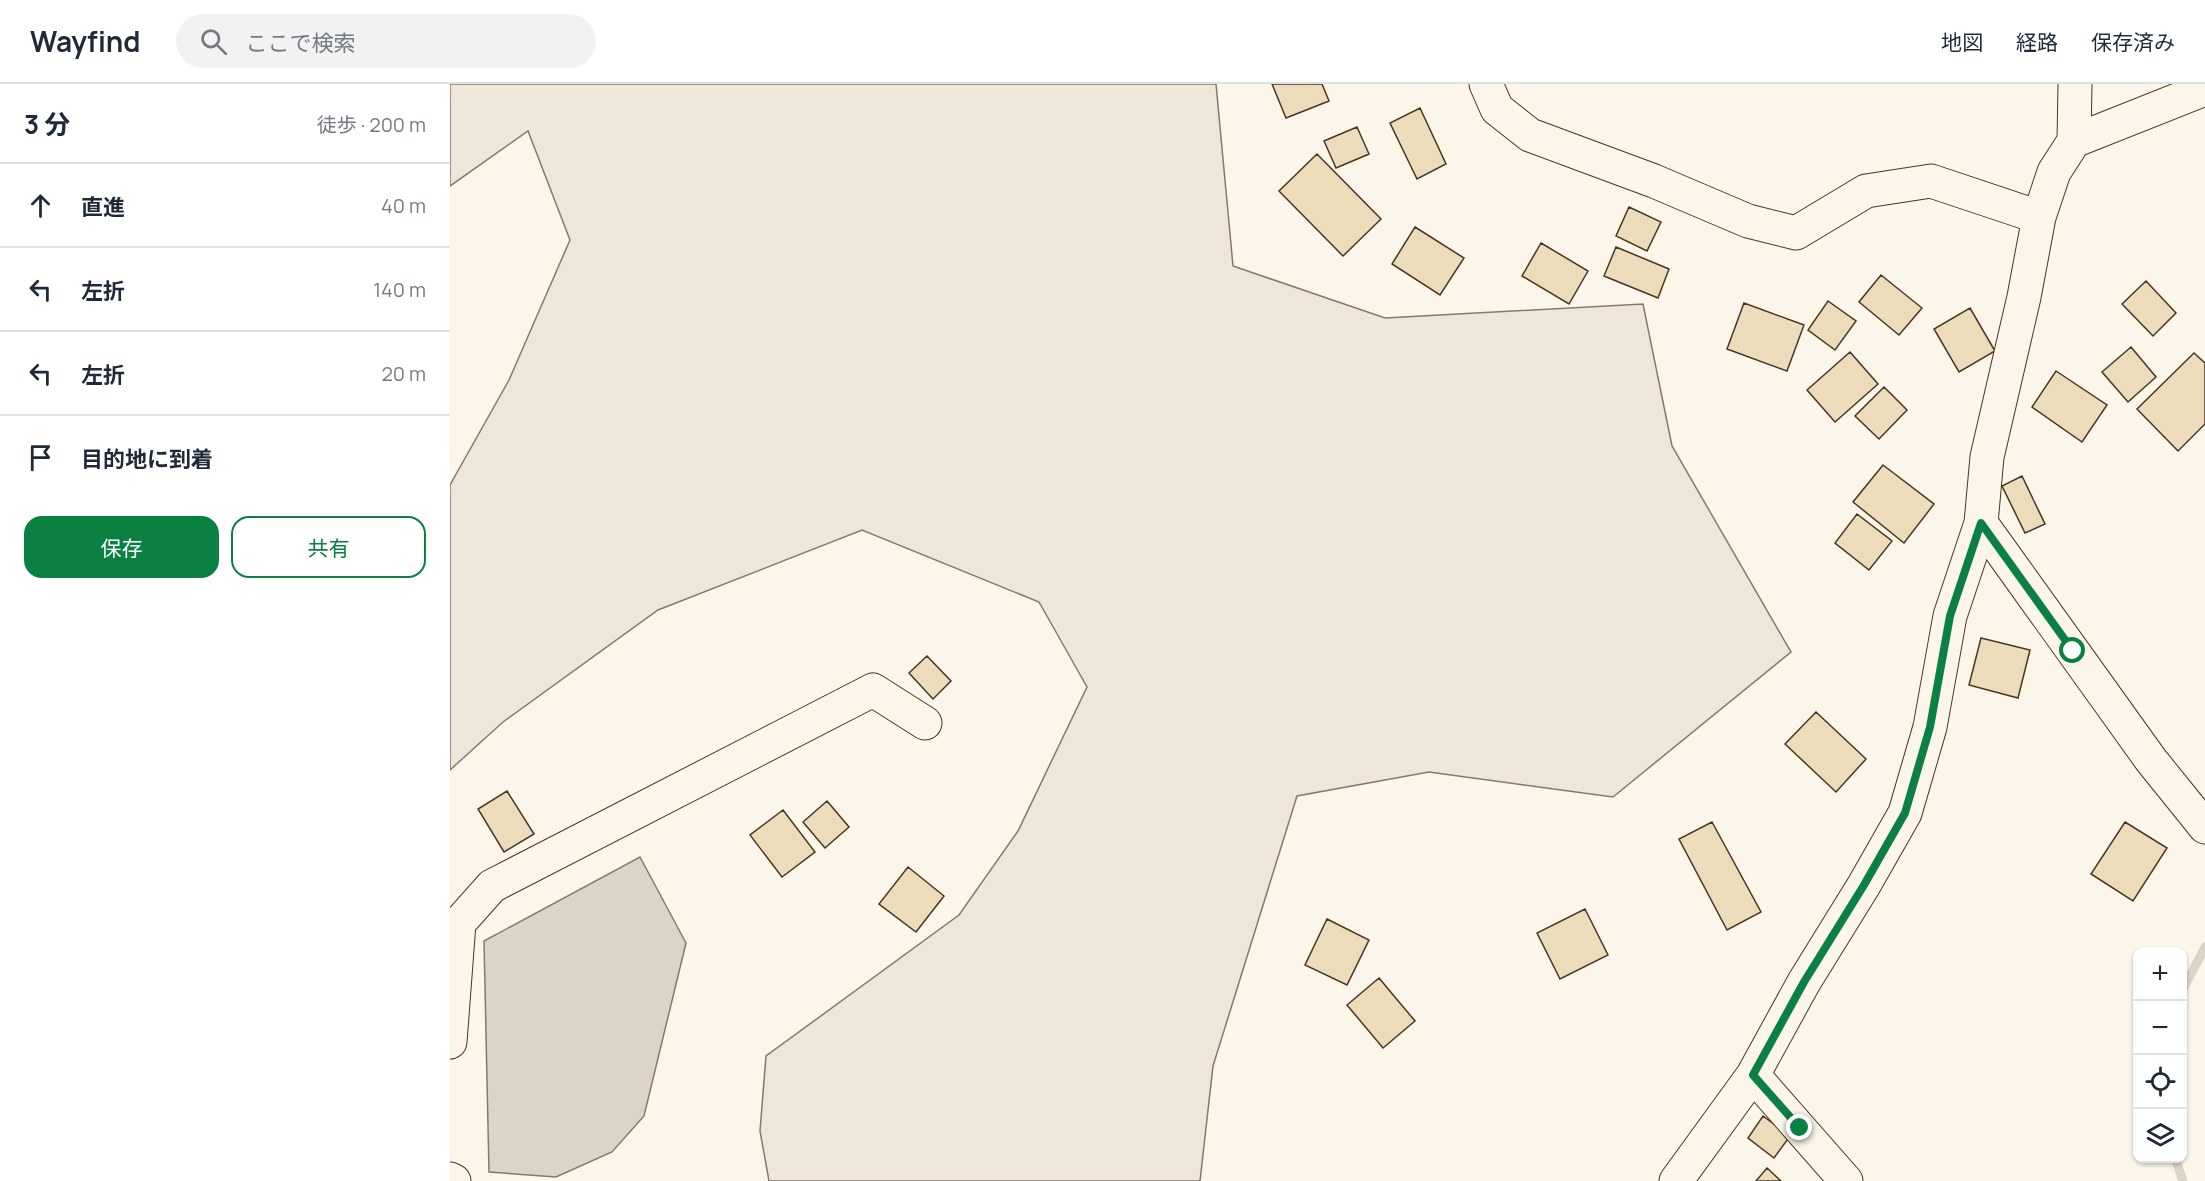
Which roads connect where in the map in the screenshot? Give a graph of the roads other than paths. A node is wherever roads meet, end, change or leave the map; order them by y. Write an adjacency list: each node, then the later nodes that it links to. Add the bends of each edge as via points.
1 (1486, 84): 5 (street, via 1497,109 1530,135 1758,224 1796,233 1866,191 1931,181)
2 (2075, 84): 4 (street)
3 (2205, 89): 4 (street)
4 (2074, 141): 5 (street, via 2054,171)
5 (2039, 218): 6 (street, via 1987,457)
6 (1981, 523): 8 (street, via 2151,760); 10 (street, via 1950,616 1930,727 1905,813)
7 (925, 723): 9 (street, via 873,690 492,886 459,923)
8 (2205, 827)
9 (450, 1042)
10 (1753, 1075): 11 (street); 12 (street)
11 (1676, 1181)
12 (1846, 1181)

